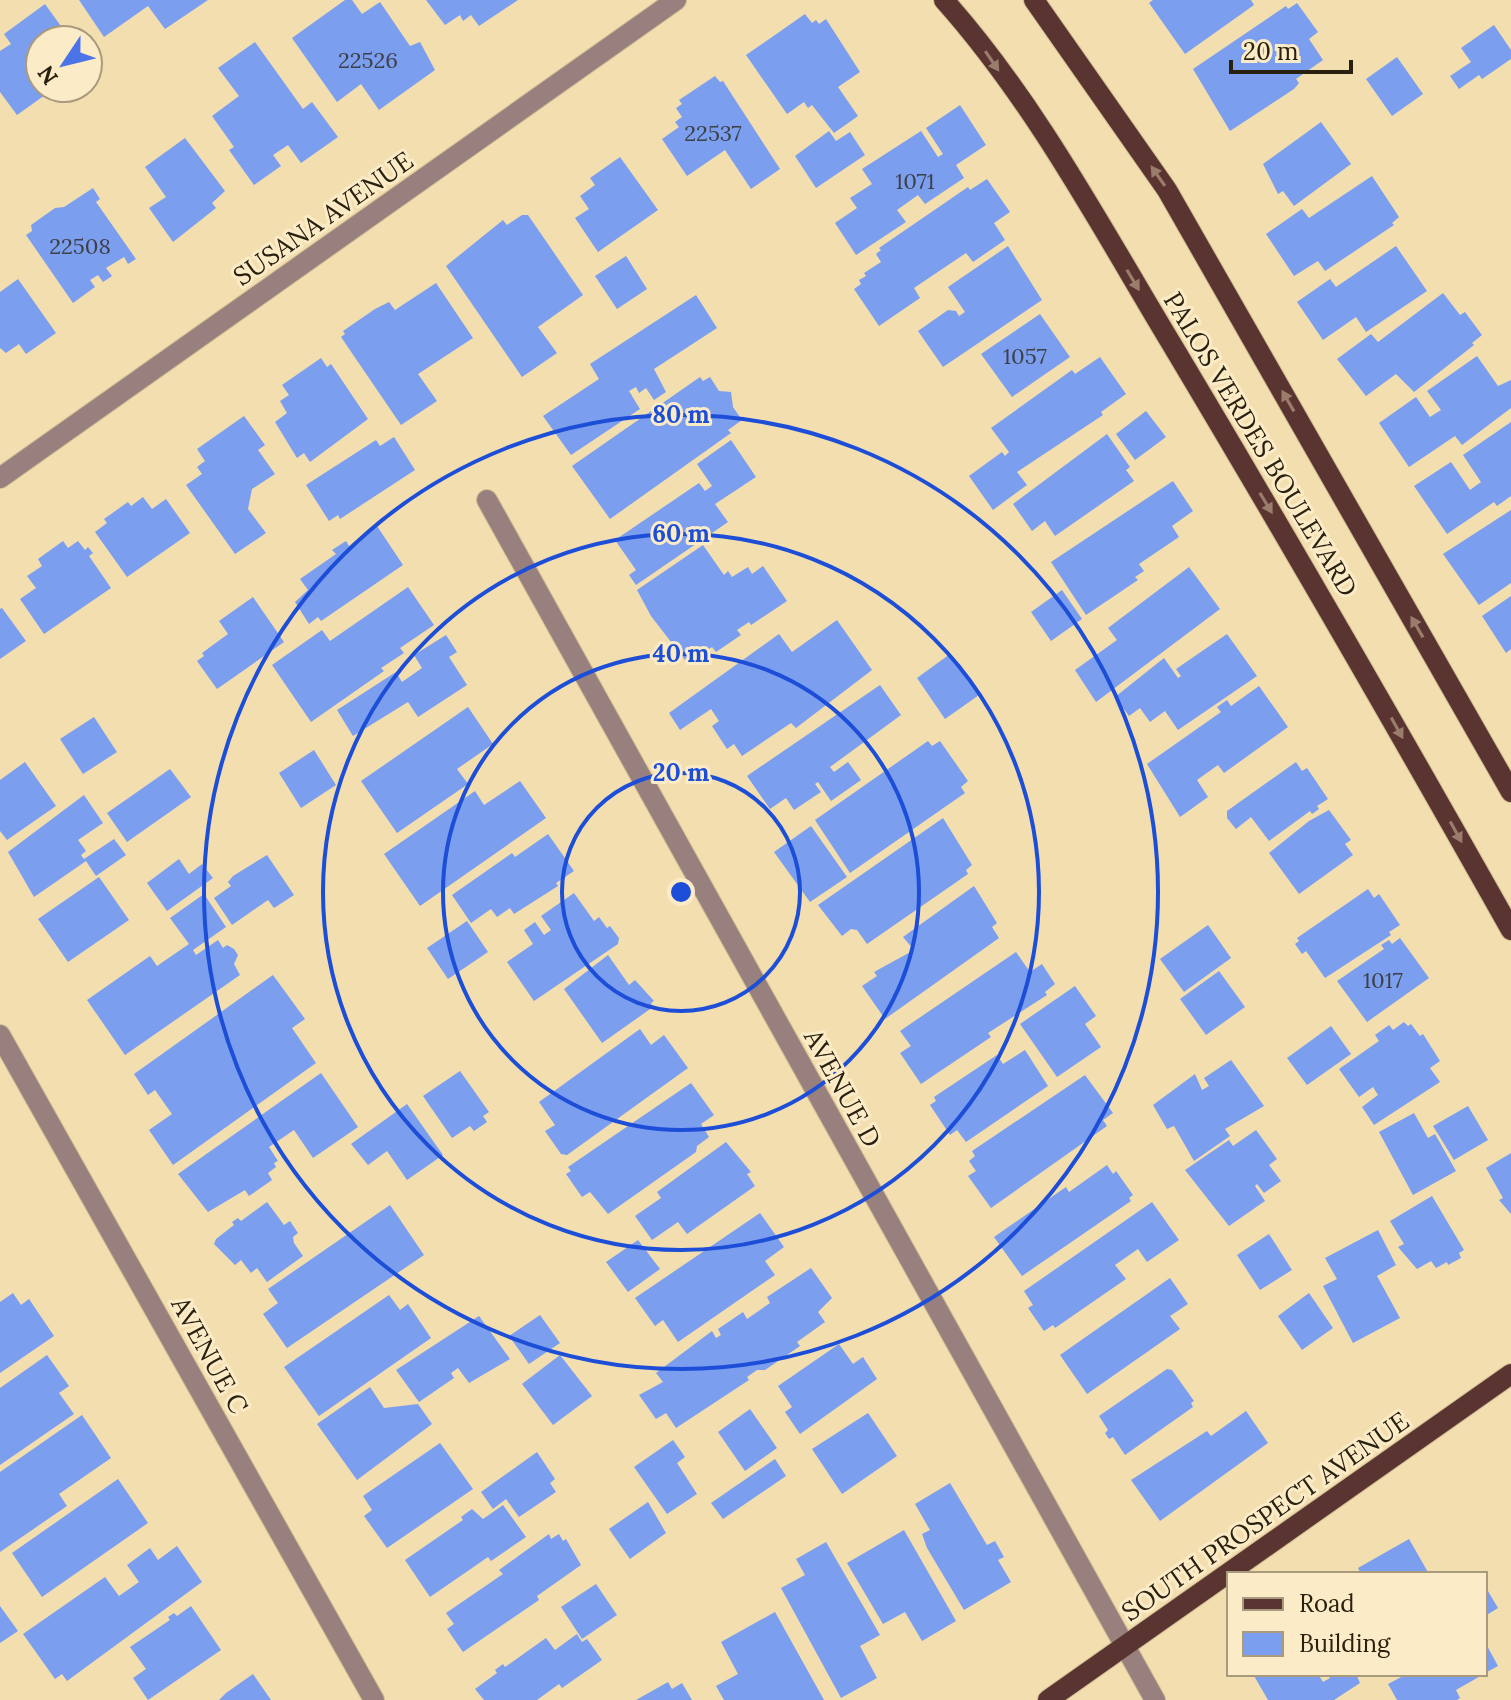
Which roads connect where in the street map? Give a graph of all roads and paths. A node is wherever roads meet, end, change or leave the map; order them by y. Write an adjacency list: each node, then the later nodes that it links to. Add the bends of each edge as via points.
1 (676, 0): 4 (street, SUSANA AVENUE)
2 (944, 0): 7 (main road, PALOS VERDES BOULEVARD, one-way to 7, via 972,32 1081,193 1330,610)
3 (1034, 0): 6 (main road, PALOS VERDES BOULEVARD, one-way to 3, via 1167,190)
4 (0, 478)
5 (487, 500): 12 (street, AVENUE D)
6 (1511, 792)
7 (1511, 930)
8 (0, 1035): 13 (street, AVENUE C)
9 (1511, 1374): 10 (main road, SOUTH PROSPECT AVENUE)
10 (1231, 1572)
11 (1227, 1575): 12 (main road, SOUTH PROSPECT AVENUE)
12 (1124, 1648): 14 (main road, SOUTH PROSPECT AVENUE); 15 (street, AVENUE D)
13 (374, 1700)
14 (1048, 1700)
15 (1155, 1700)

